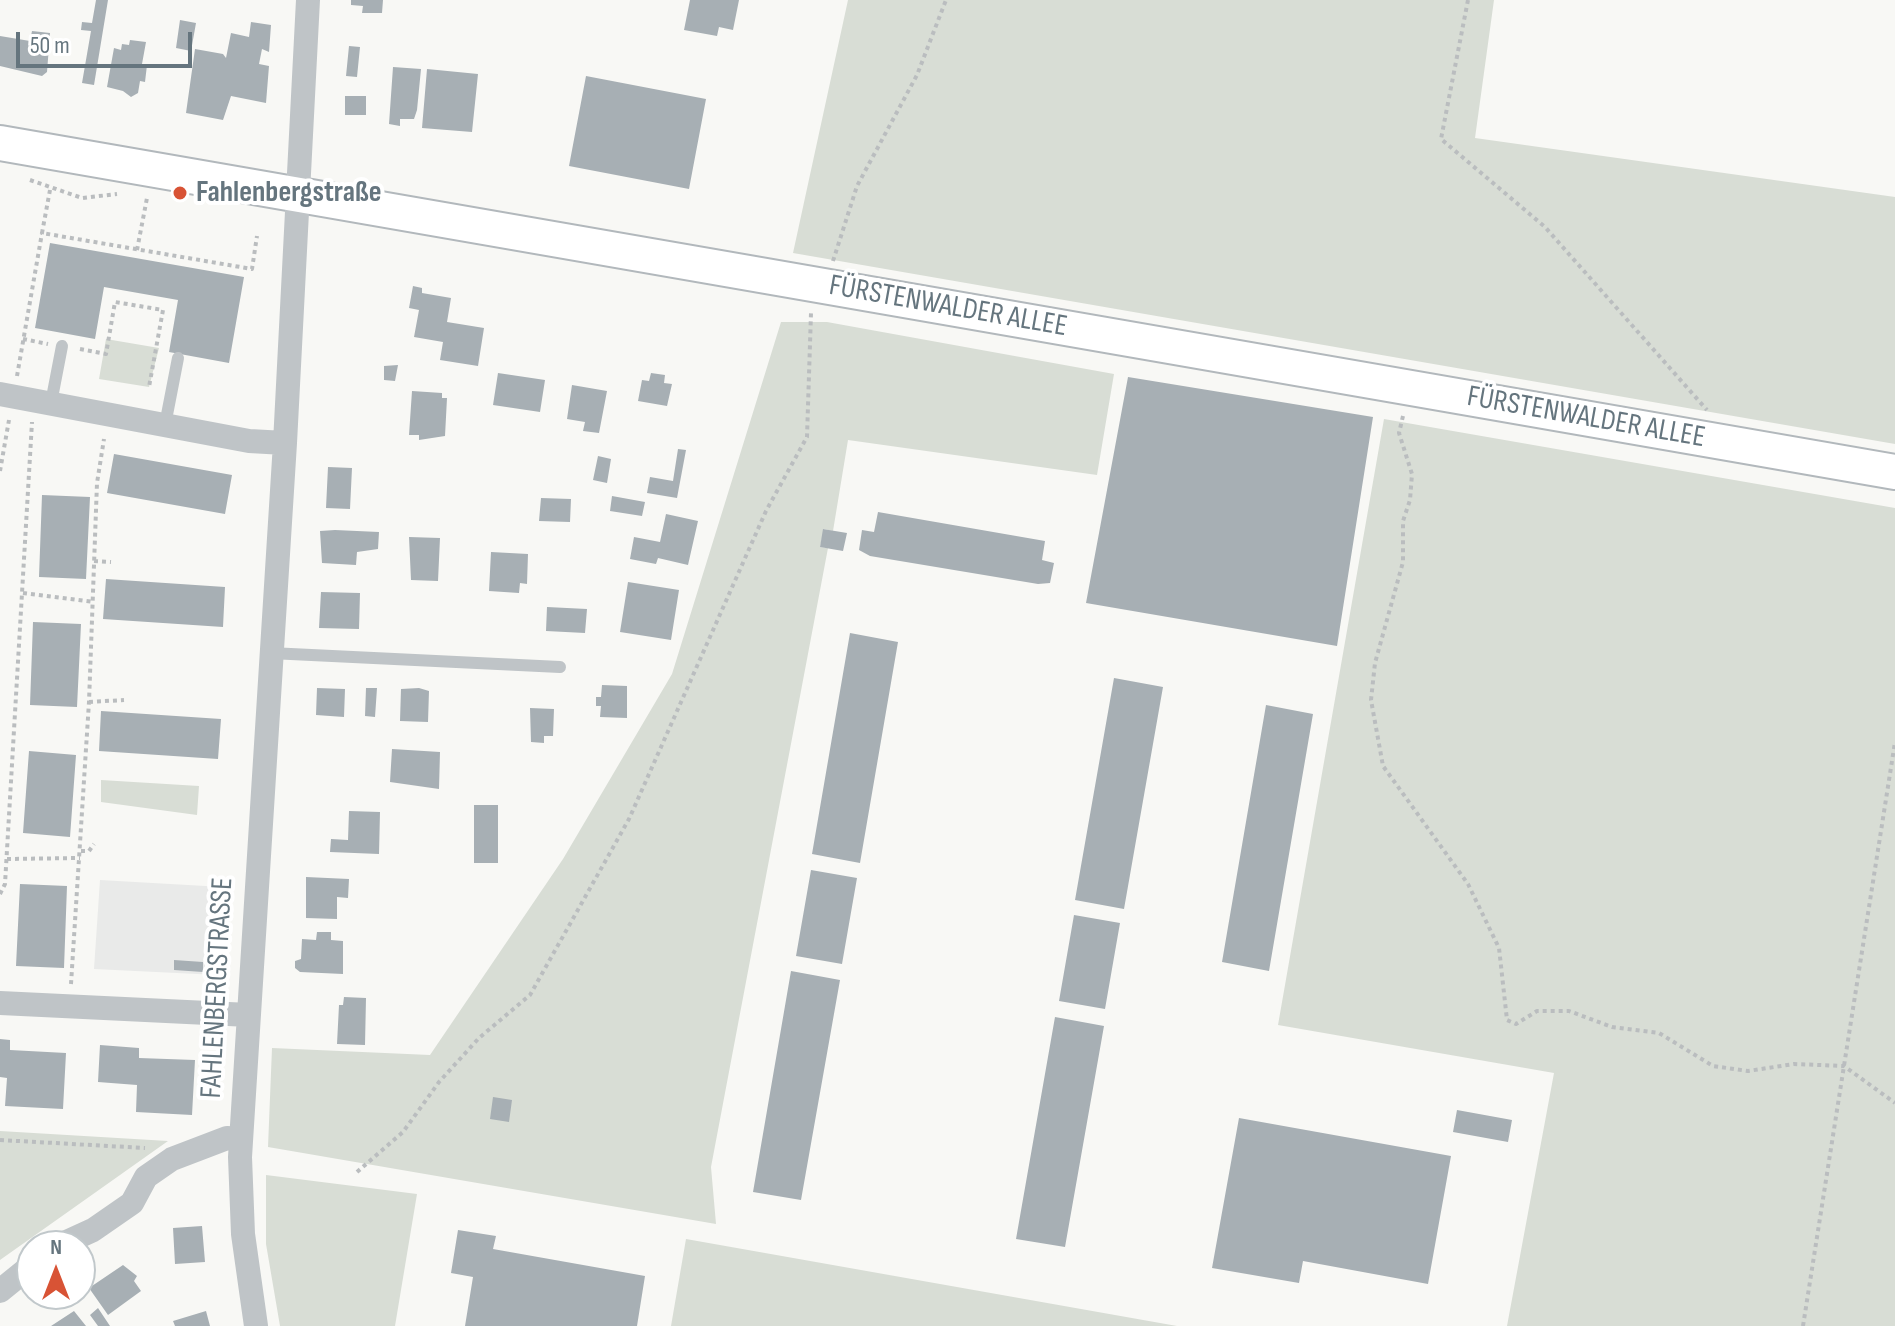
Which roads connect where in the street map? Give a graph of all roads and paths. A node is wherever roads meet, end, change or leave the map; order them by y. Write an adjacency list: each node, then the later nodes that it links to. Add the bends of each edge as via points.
1 (308, 0): 6 (street, FAHLENBERGSTRASSE)
2 (946, 0): 11 (path, via 917,75 857,186)
3 (1468, 0): 17 (path, via 1441,139 1545,227)
4 (0, 143): 6 (main road, FÜRSTENWALDER ALLEE)
5 (50, 190): 8 (path)
6 (298, 195): 11 (main road, FÜRSTENWALDER ALLEE); 21 (street, FAHLENBERGSTRASSE)
7 (147, 198): 10 (path)
8 (42, 233): 10 (path); 12 (path)
9 (257, 236): 10 (path, via 252,269)
10 (137, 250)
11 (828, 286): 23 (main road, FÜRSTENWALDER ALLEE); 46 (path, via 811,312 807,437 766,511 629,819 530,995 459,1060 403,1132)
12 (23, 339): 13 (path); 16 (path)
13 (62, 346): 15 (path, via 106,354 115,302 163,310); 16 (lane)
14 (178, 358): 20 (lane)
15 (149, 387)
16 (24, 398): 18 (street); 22 (path); 26 (path)
17 (1709, 411)
18 (108, 414): 20 (street); 24 (path, via 97,483)
19 (1403, 416): 41 (path, via 1399,433 1412,474 1410,500 1403,521 1403,562 1375,663 1371,700 1383,766 1468,884 1499,948 1507,1020 1516,1024 1537,1011 1569,1011 1612,1027 1659,1033 1713,1066 1748,1071 1794,1064)
20 (165, 425): 21 (street)
21 (285, 443): 28 (street, FAHLENBERGSTRASSE)
22 (0, 471)
23 (1895, 472)
24 (94, 561): 25 (path); 27 (path)
25 (111, 562)
26 (23, 593): 27 (path); 36 (path)
27 (94, 602): 31 (path)
28 (270, 653): 29 (lane); 40 (street, FAHLENBERGSTRASSE)
29 (560, 667)
30 (124, 700): 31 (path)
31 (89, 702): 34 (path)
32 (1895, 742): 41 (path)
33 (94, 844): 34 (path)
34 (81, 851): 35 (path)
35 (80, 858): 36 (path); 39 (path)
36 (6, 859): 37 (path)
37 (0, 894)
38 (0, 1003): 39 (street)
39 (70, 1007): 40 (street)
40 (249, 1015): 43 (street, FAHLENBERGSTRASSE)
41 (1844, 1066): 42 (path); 51 (path)
42 (1895, 1103)
43 (241, 1139): 45 (street, via 227,1138); 50 (street, FAHLENBERGSTRASSE, via 243,1234)
44 (0, 1140): 45 (path, via 142,1148)
45 (172, 1159): 47 (street, via 146,1177 132,1203)
46 (357, 1172)
47 (93, 1230)
48 (16, 1278): 49 (street)
49 (0, 1291)
50 (256, 1326)
51 (1803, 1326)

